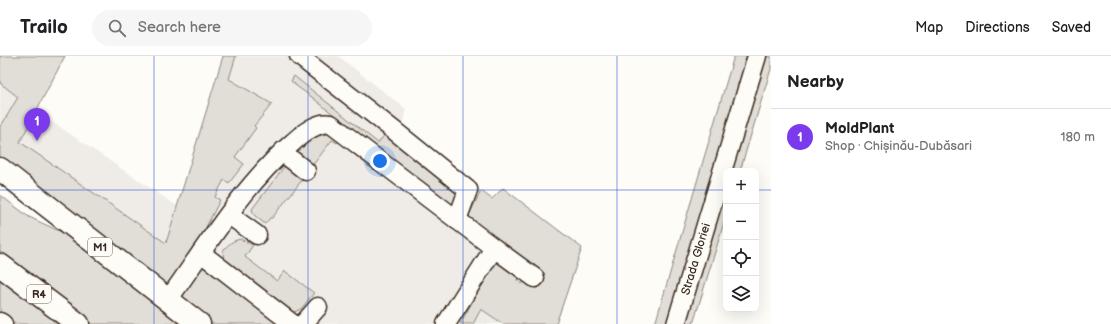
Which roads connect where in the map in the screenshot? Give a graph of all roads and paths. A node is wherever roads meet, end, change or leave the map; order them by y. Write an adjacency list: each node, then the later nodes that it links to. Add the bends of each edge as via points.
1 (299, 56): 7 (street, via 468,190)
2 (757, 56): 22 (street, Strada Gloriei)
3 (282, 152): 5 (street); 6 (street); 7 (street, via 302,134 322,124 331,124)
4 (0, 169): 13 (main road, M1)
5 (306, 171)
6 (229, 215): 8 (street); 10 (street)
7 (458, 220): 9 (street)
8 (257, 235)
9 (494, 248): 12 (street); 21 (street)
10 (201, 253): 13 (street); 19 (street)
11 (0, 265): 17 (main road, R4)
12 (535, 278)
13 (168, 300): 18 (main road, M1)
14 (318, 307): 20 (street)
15 (0, 322): 16 (street)
16 (3, 324)
17 (78, 324)
18 (199, 324)
19 (293, 324)
20 (303, 324)
21 (446, 324)
22 (676, 324)

